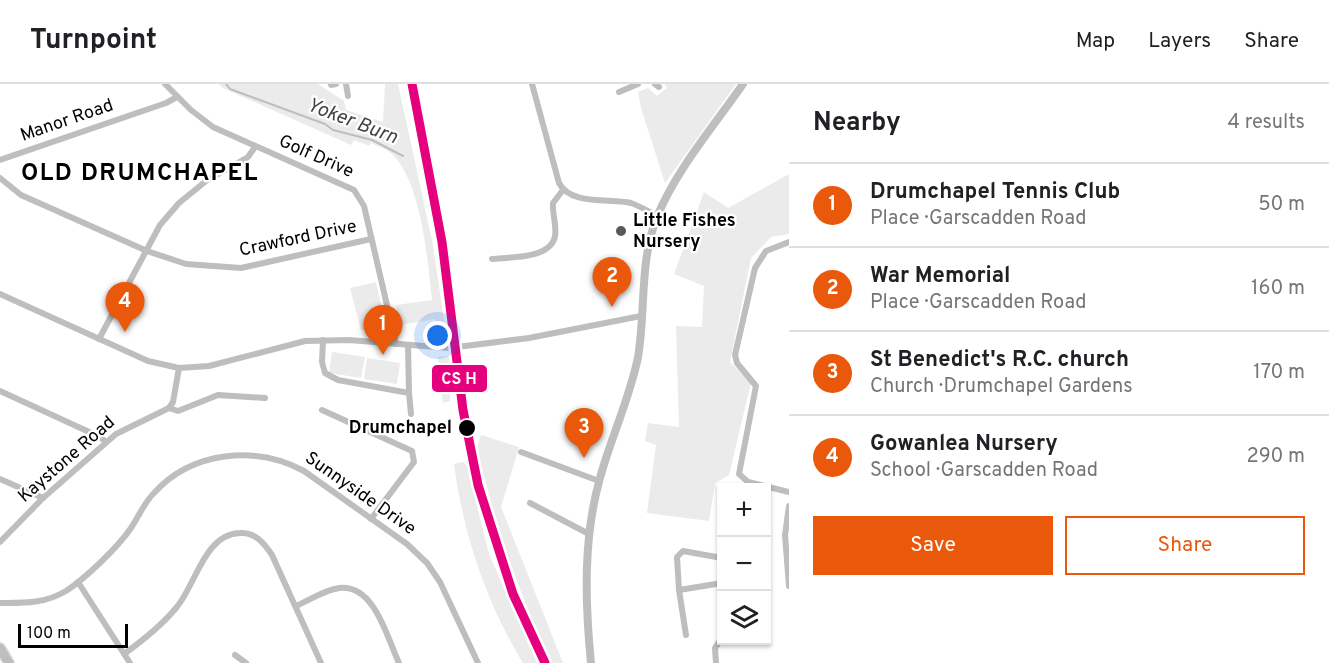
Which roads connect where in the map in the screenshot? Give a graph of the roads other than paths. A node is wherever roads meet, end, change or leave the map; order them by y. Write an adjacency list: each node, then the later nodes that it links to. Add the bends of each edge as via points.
1 (165, 84): 8 (street, Golf Drive)
2 (346, 84): 7 (street)
3 (532, 84): 12 (street)
4 (638, 84): 6 (street)
5 (743, 84): 13 (street, via 668,194)
6 (619, 92)
7 (348, 96)
8 (177, 97): 9 (street, Golf Drive, via 213,127); 10 (street, Manor Road)
9 (255, 147): 14 (street, Golf Drive, via 354,190 364,206); 16 (street, via 248,157 206,181 179,203 160,225)
10 (0, 160)
11 (0, 178): 16 (street, Crawford Drive, via 21,195)
12 (563, 190): 13 (street, via 594,200 634,204); 17 (street, via 553,203 556,233 551,246 540,253)
13 (658, 216): 19 (street, via 649,246)
14 (371, 239): 16 (street, Crawford Drive, via 241,267 186,264); 22 (street, Golf Drive)
15 (789, 242): 35 (street, via 773,246 759,259 735,355 756,386 739,474 748,482)
16 (147, 251): 20 (street)
17 (492, 259)
18 (0, 294): 20 (street)
19 (640, 316): 23 (street, via 475,345); 34 (street, via 633,378)
20 (99, 339): 24 (street, via 148,361)
21 (323, 340): 22 (street); 24 (street, via 283,345 209,366); 26 (street, via 323,369 330,377)
22 (396, 344): 23 (street)
23 (408, 345): 26 (street)
24 (178, 368): 28 (street)
25 (0, 391): 31 (street)
26 (409, 393): 30 (street)
27 (265, 398): 28 (street, Kaystone Road, via 218,395 178,411)
28 (169, 408): 31 (street, Kaystone Road, via 124,428)
29 (322, 410): 39 (street, via 412,452 414,462)
30 (411, 414)
31 (106, 442): 36 (street, Kaystone Road)
32 (521, 452): 34 (street)
33 (0, 479): 36 (street)
34 (599, 481): 40 (street)
35 (789, 492)
36 (43, 498): 41 (street, Kaystone Road)
37 (530, 503): 40 (street)
38 (789, 506): 45 (street, via 785,536)
39 (371, 519): 43 (street, Sunnyside Drive, via 292,464 240,454 215,458 189,467 155,492 123,537); 59 (street, Sunnyside Drive, via 427,563)
40 (590, 534): 60 (street, via 586,614)
41 (0, 542)
42 (717, 557): 46 (street, via 680,552 676,567)
43 (78, 582): 47 (street, Sunnyside Drive, via 46,600); 52 (street)
44 (717, 584): 46 (street)
45 (789, 586)
46 (679, 590): 49 (street)
47 (0, 603)
48 (296, 606): 52 (street, via 272,555 261,541 243,533 228,535 214,544 176,608); 57 (street); 58 (street, via 331,590 358,592 373,606)
49 (687, 634)
50 (717, 645): 61 (street)
51 (0, 648): 54 (main road)
52 (124, 654): 55 (street)
53 (236, 655): 56 (street)
54 (9, 663)
55 (130, 663)
56 (246, 663)
57 (321, 663)
58 (399, 663)
59 (478, 663)
60 (591, 663)
61 (716, 663)

